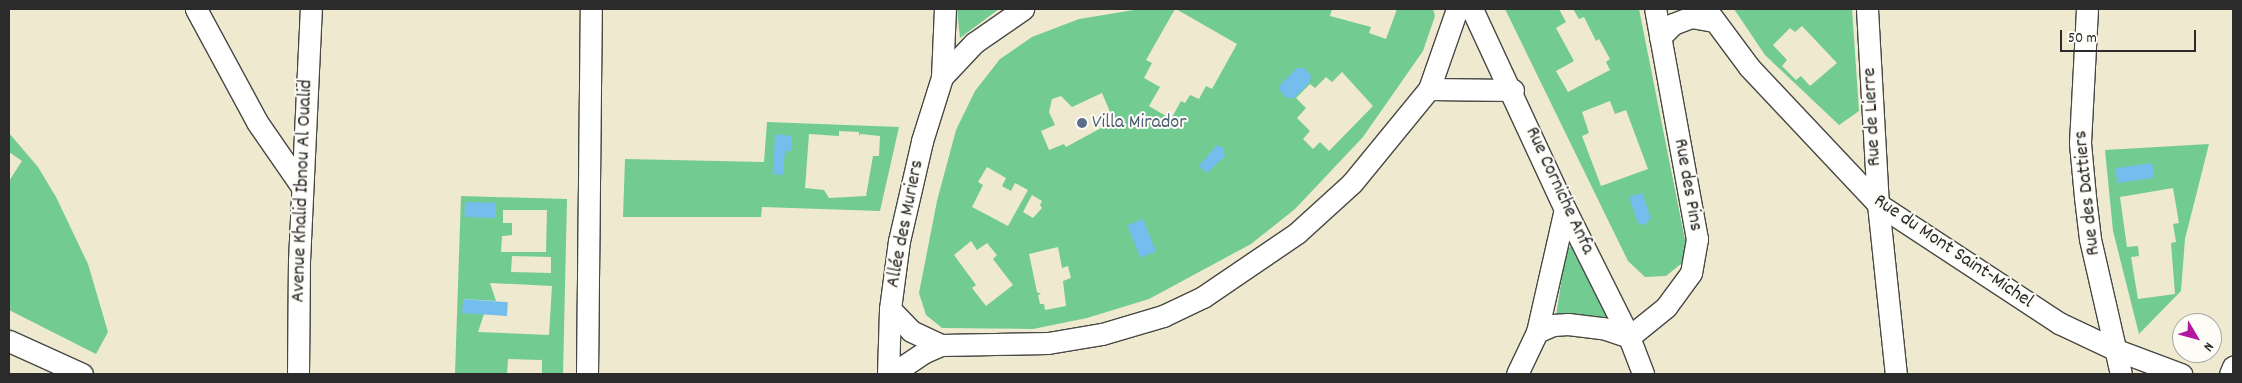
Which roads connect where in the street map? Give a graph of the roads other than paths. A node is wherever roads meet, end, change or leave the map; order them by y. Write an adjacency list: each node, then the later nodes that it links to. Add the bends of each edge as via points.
1 (196, 9): 16 (street, via 257,122)
2 (311, 9): 16 (street, Avenue Khalid Ibnou Al Oualid)
3 (591, 9): 28 (street)
4 (945, 9): 13 (street, Allée des Muriers)
5 (1023, 9): 13 (street, Allée des Muriers, via 974,43)
6 (1457, 9): 14 (street)
7 (1472, 9): 15 (street, Rue Corniche Anfa)
8 (1655, 9): 12 (street, Rue des Pins)
9 (1867, 9): 17 (street, Rue de Lierre)
10 (2087, 9): 24 (street, Rue des Dattiers, via 2080,143 2090,239)
11 (1710, 15): 12 (street, via 1691,17 1673,24); 17 (street, Rue du Mont Saint-Michel, via 1769,89)
12 (1660, 37): 21 (street, Rue des Pins, via 1697,239 1696,256 1681,291)
13 (942, 77): 19 (street, Allée des Muriers, via 912,179)
14 (1429, 89): 15 (street); 23 (street, via 1352,183 1304,227 1251,267 1203,297 1163,316 1102,334 1048,343)
15 (1513, 90): 18 (street, Rue Corniche Anfa)
16 (302, 187): 27 (street, Avenue Khalid Ibnou Al Oualid)
17 (1878, 204): 24 (street, Rue du Mont Saint-Michel, via 2011,294 2059,323); 33 (street, Rue de Lierre)
18 (1565, 209): 20 (street); 21 (street, Rue Corniche Anfa)
19 (890, 309): 23 (street, via 911,331); 29 (street, Allée des Muriers)
20 (1537, 332): 21 (street, via 1554,325 1568,324 1603,328); 31 (street)
21 (1629, 337): 32 (street, Rue Corniche Anfa)
22 (9, 341): 26 (street)
23 (941, 345): 30 (street)
24 (2114, 349): 34 (street, Rue des Dattiers); 35 (street, Rue du Mont Saint-Michel)
25 (2233, 367): 36 (street)
26 (82, 374)
27 (298, 374)
28 (587, 374)
29 (888, 374)
30 (892, 374)
31 (1517, 374)
32 (1644, 374)
33 (1896, 374)
34 (2121, 374)
35 (2181, 374)
36 (2230, 374)

